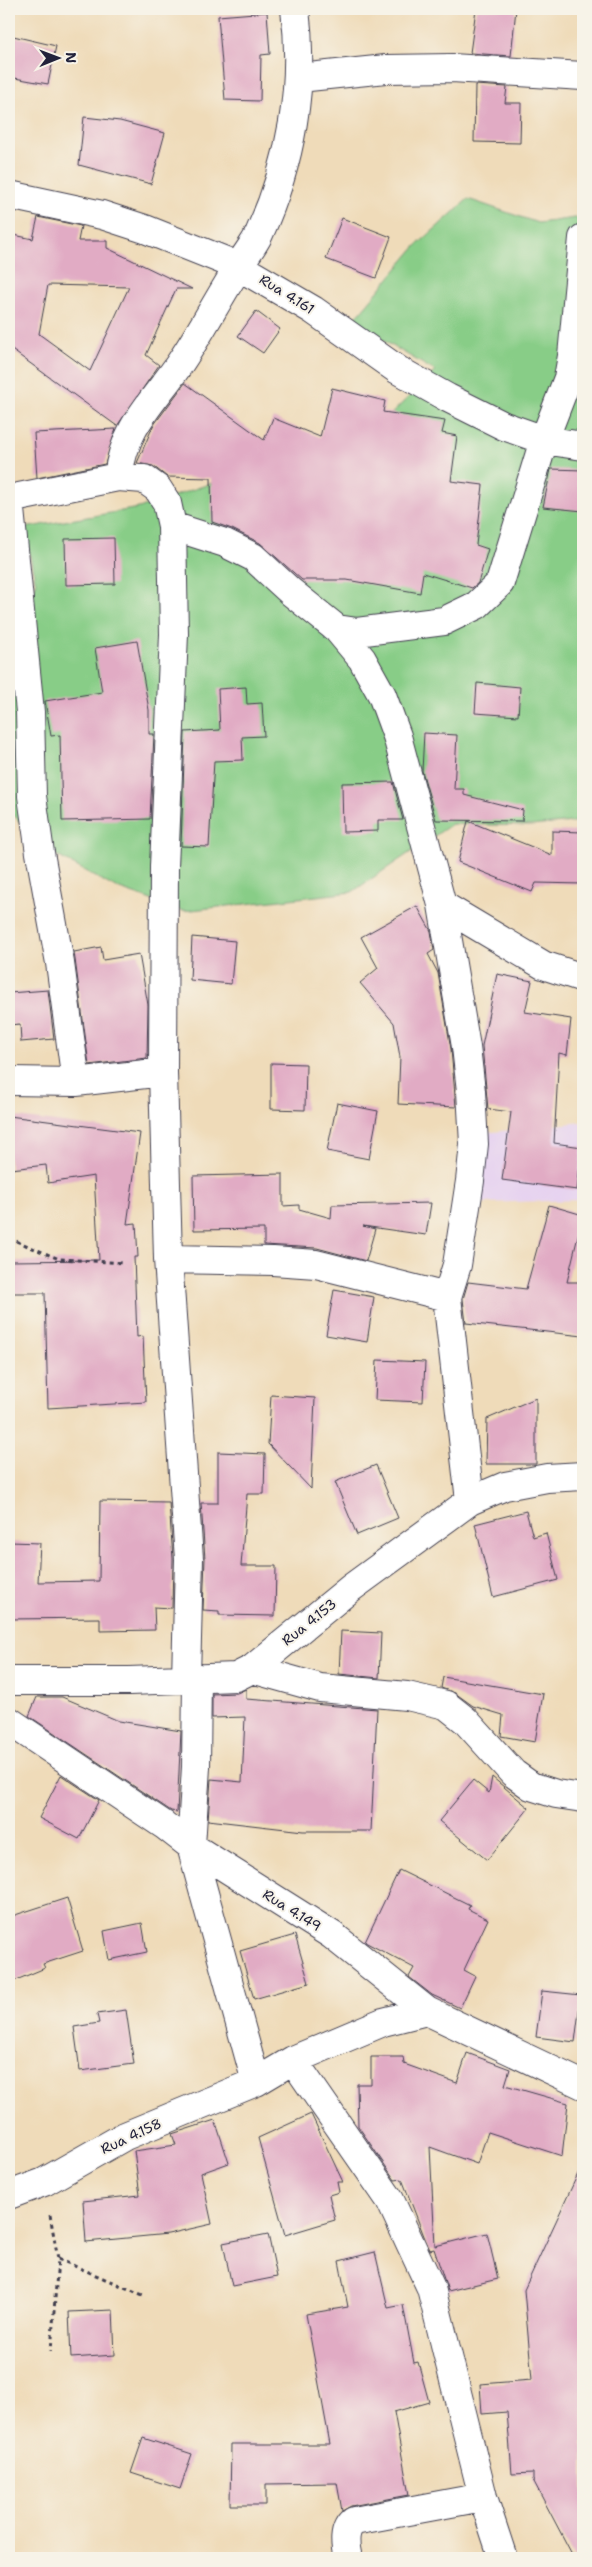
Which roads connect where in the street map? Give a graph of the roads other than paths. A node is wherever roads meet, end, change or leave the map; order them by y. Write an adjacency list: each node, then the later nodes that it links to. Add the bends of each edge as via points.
1 (295, 9): 3 (street)
2 (583, 76): 3 (street, via 452,68)
3 (299, 78): 6 (street, via 280,179 259,235)
4 (9, 195): 6 (street, Rua 4.161, via 102,215)
5 (583, 238): 7 (street, via 568,378)
6 (238, 266): 7 (street, Rua 4.161, via 313,310 398,370 431,389 504,426); 9 (street, via 183,358 128,434)
7 (544, 440): 8 (street, Rua 4.161); 12 (street, via 500,583 477,605 444,621 357,632)
8 (583, 446)
9 (118, 477): 10 (street); 11 (street, via 144,479 158,489 167,503)
10 (9, 499): 13 (street, via 30,712)
11 (172, 526): 12 (street, via 225,543 253,557); 16 (street, via 174,634 164,867)
12 (337, 629): 14 (street, via 362,660 382,695 397,736)
13 (20, 800): 18 (street, via 40,853 60,963)
14 (442, 905): 15 (street, via 543,965); 20 (street, via 466,1047 474,1144 457,1265)
15 (583, 978)
16 (163, 1072): 18 (street); 19 (street)
17 (9, 1081): 18 (street)
18 (76, 1082)
19 (168, 1259): 20 (street, via 316,1264); 24 (street, via 189,1559)
20 (447, 1297): 22 (street)
21 (583, 1476): 22 (street, Rua 4.153, via 547,1478 505,1486)
22 (470, 1501): 23 (street, Rua 4.153, via 351,1588)
23 (252, 1669): 24 (street, Rua 4.153, via 236,1677); 27 (street, via 320,1688 407,1696 446,1705 465,1720 513,1773 531,1786)
24 (191, 1678): 25 (street, Rua 4.153); 28 (street, via 196,1757)
25 (9, 1681)
26 (9, 1721): 28 (street, Rua 4.149)
27 (583, 1798)
28 (191, 1846): 29 (street, Rua 4.149, via 332,1935); 31 (street)
29 (427, 2011): 30 (street, Rua 4.158, via 383,2022); 32 (street, Rua 4.149)
30 (293, 2060): 31 (street, Rua 4.158); 34 (street, via 390,2200 431,2288)
31 (256, 2082): 33 (street, Rua 4.158, via 125,2136 44,2182)
32 (583, 2085)
33 (9, 2195)
34 (483, 2497): 35 (street, via 354,2522 346,2531); 36 (street)
35 (348, 2558)
36 (503, 2558)

